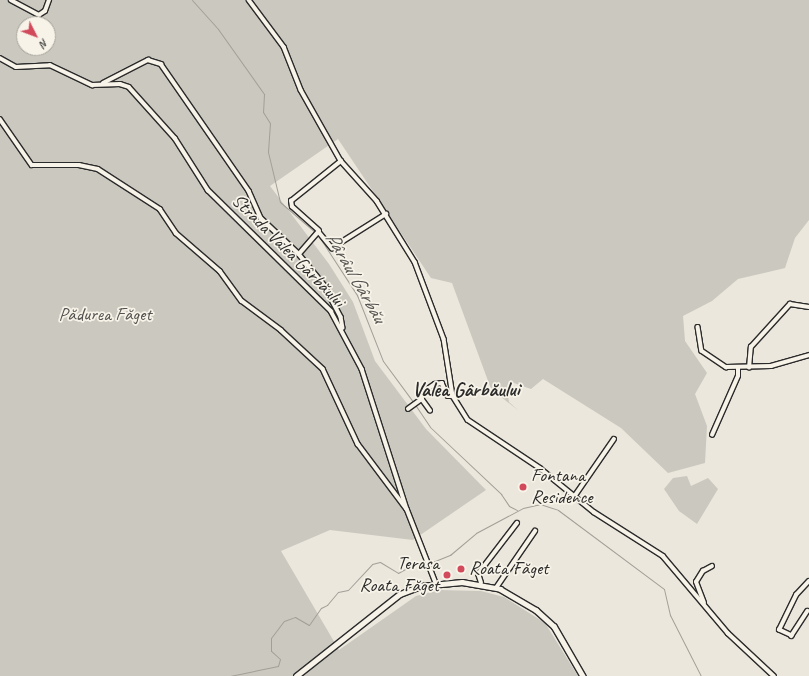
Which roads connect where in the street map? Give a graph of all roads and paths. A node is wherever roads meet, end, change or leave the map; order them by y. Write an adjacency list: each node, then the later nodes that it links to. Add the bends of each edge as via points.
1 (11, 0): 2 (street, via 39,15 46,11)
2 (49, 0)
3 (249, 0): 7 (street, via 284,47 301,90)
4 (0, 58): 5 (street, Strada Valea Gârbăului, via 16,67 50,65)
5 (99, 85): 10 (street, via 148,60 161,64 249,190 261,218); 13 (street, Strada Valea Gârbăului, via 124,84 135,93 175,138 208,190 306,283)
6 (0, 119): 24 (street, via 32,165 94,168 160,209 176,233 220,271 242,301 281,330 323,369 358,444)
7 (341, 161): 8 (street); 9 (street, via 291,200 292,207)
8 (386, 214): 9 (street, via 332,248); 17 (street, via 422,276 444,339)
9 (318, 234): 10 (street)
10 (299, 254): 13 (street, via 324,285 341,317)
11 (809, 307): 16 (street, via 790,304 751,347)
12 (698, 327): 15 (street, via 702,351 721,365)
13 (343, 328): 24 (street, Strada Valea Gârbăului, via 362,369)
14 (809, 355): 16 (street, via 790,363)
15 (738, 368): 16 (street); 21 (street, via 738,376)
16 (749, 368)
17 (453, 396): 18 (street, via 448,396 442,383 419,395); 23 (street, via 476,428 540,468)
18 (422, 399): 19 (street); 20 (street)
19 (408, 410)
20 (430, 410)
21 (712, 435)
22 (614, 439): 23 (street)
23 (574, 496): 32 (street, via 663,556)
24 (407, 509): 29 (street, Strada Valea Gârbăului)
25 (517, 523): 30 (street, via 478,574)
26 (534, 531): 31 (street)
27 (712, 566): 32 (street, via 703,571 696,582)
28 (809, 581): 33 (street, via 796,595 779,630 790,636)
29 (436, 583): 30 (main road); 34 (main road, via 414,587 392,598)
30 (481, 583): 31 (main road)
31 (496, 588): 35 (main road, via 521,600 551,623)
32 (705, 606): 36 (street)
33 (808, 611)
34 (296, 676)
35 (583, 676)
36 (774, 676)

